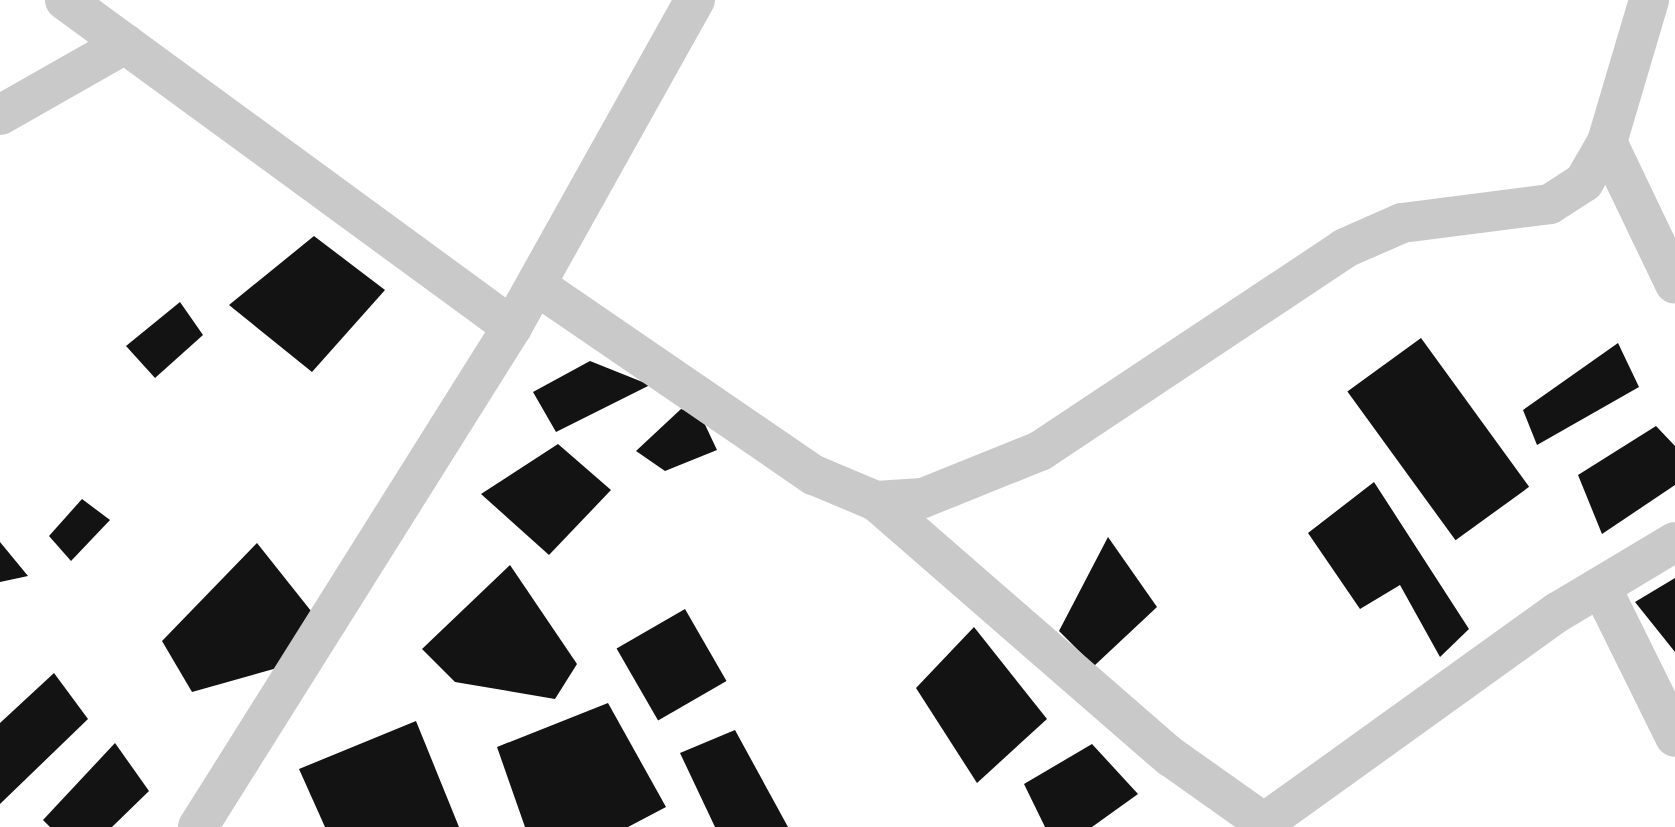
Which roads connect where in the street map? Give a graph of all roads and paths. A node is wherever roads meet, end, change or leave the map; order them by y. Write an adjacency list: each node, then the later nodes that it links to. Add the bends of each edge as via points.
1 (65, 0): 4 (street)
2 (696, 0): 7 (street)
3 (1649, 0): 6 (street)
4 (125, 44): 5 (street); 9 (street)
5 (0, 115)
6 (1607, 142): 8 (street); 10 (street, via 1584,182 1550,204 1402,223 1345,248 1040,451 923,498)
7 (536, 284): 9 (street); 10 (street, via 814,475)
8 (1675, 284)
9 (512, 326): 15 (street)
10 (876, 501): 14 (street, via 1171,757)
11 (1675, 542): 12 (street)
12 (1600, 587): 13 (street); 14 (street)
13 (1675, 736)
14 (1267, 825)
15 (198, 827)

